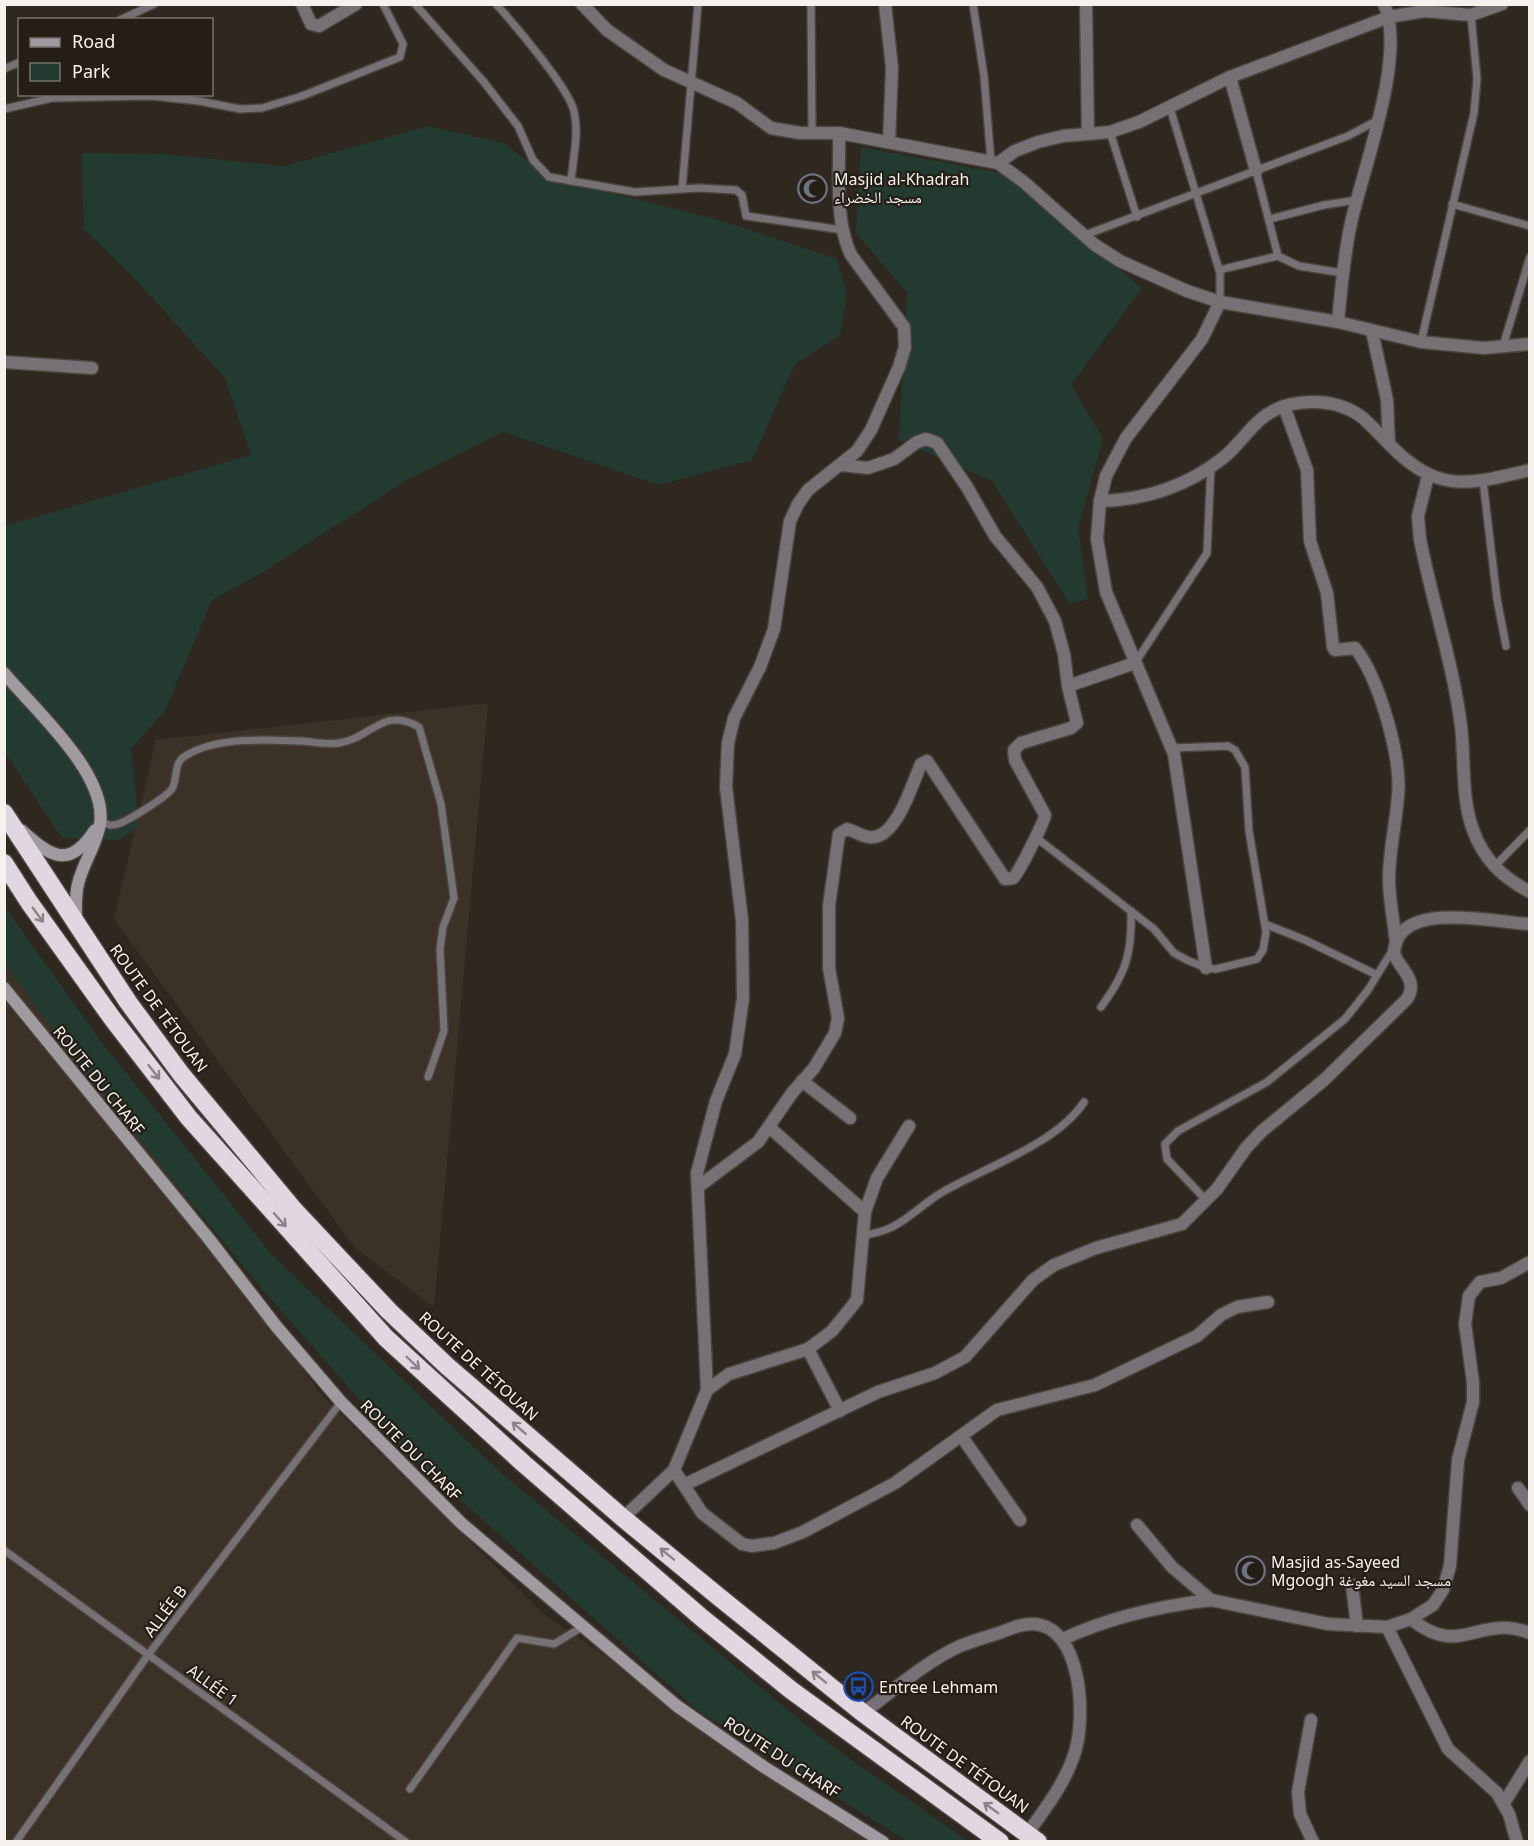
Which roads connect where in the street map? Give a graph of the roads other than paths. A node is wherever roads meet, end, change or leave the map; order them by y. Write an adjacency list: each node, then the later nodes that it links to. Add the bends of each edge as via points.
1 (154, 4): 18 (lane)
2 (302, 4): 3 (street, via 311,24 319,26)
3 (356, 4)
4 (383, 4): 24 (lane, via 403,44 400,57 273,105 240,109 171,98 96,96 37,100)
5 (415, 4): 33 (lane, via 500,102 518,126 541,171 549,177)
6 (496, 4): 33 (lane, via 573,107)
7 (582, 4): 22 (street, via 607,30)
8 (698, 4): 22 (lane)
9 (811, 4): 26 (lane)
10 (885, 4): 30 (street, via 892,68)
11 (973, 4): 31 (lane)
12 (1086, 4): 29 (street)
13 (1384, 4): 17 (street)
14 (1502, 4): 16 (street)
15 (1406, 9): 16 (street); 17 (street)
16 (1471, 15): 37 (lane, via 1477,79 1474,113)
17 (1389, 17): 21 (street); 25 (street, via 1387,75)
18 (124, 18)
19 (18, 63): 20 (lane)
20 (4, 69)
21 (1230, 77): 23 (street); 32 (street)
22 (692, 85): 26 (street, via 737,103 771,128); 34 (lane)
23 (1170, 108): 27 (street); 35 (lane)
24 (4, 109)
25 (1378, 120): 32 (lane, via 1348,136); 36 (street)
26 (812, 132): 28 (street)
27 (1110, 132): 29 (street); 38 (lane)
28 (839, 133): 30 (street); 41 (street)
29 (1088, 134): 31 (street, via 1038,142)
30 (889, 142): 31 (street)
31 (994, 162): 42 (street, via 1025,183)
32 (1257, 171): 35 (lane); 39 (lane)
33 (571, 181): 34 (lane, via 634,192)
34 (682, 189): 41 (lane, via 736,190 742,195 744,214 748,217)
35 (1197, 192): 38 (lane); 45 (lane)
36 (1357, 200): 39 (lane); 46 (street)
37 (1452, 204): 40 (lane); 50 (lane)
38 (1137, 217): 42 (lane)
39 (1270, 219): 43 (lane)
40 (1530, 226)
41 (843, 230): 57 (street, via 851,255 904,327 905,347 871,430 857,452)
42 (1084, 235): 47 (street, via 1140,271)
43 (1278, 256): 45 (lane); 46 (lane, via 1299,266)
44 (1530, 257): 52 (lane)
45 (1219, 270): 47 (lane)
46 (1343, 273): 48 (street)
47 (1220, 302): 48 (street); 62 (street, via 1196,349 1126,438 1106,476)
48 (1338, 322): 49 (street)
49 (1372, 331): 50 (street); 56 (street, via 1387,400)
50 (1421, 342): 52 (street)
51 (1530, 344): 52 (street)
52 (1503, 346)
53 (4, 362): 54 (street)
54 (92, 369)
55 (1284, 406): 56 (street, via 1297,402 1345,408 1362,417); 58 (street, via 1261,419); 79 (street, via 1307,470 1310,541 1327,593 1333,647 1355,648 1362,657 1374,682 1398,774 1389,879)
56 (1389, 444): 60 (street)
57 (841, 465): 66 (street, via 868,468 894,459 918,441 937,443 996,536 1038,587 1055,621); 90 (street, via 808,490 790,521 774,629 734,718 728,743 726,787 742,920 743,998 735,1054 707,1132 697,1173)
58 (1211, 465): 62 (street, via 1184,483 1155,495); 64 (lane, via 1207,552)
59 (1530, 470): 61 (street)
60 (1428, 476): 61 (street); 73 (street, via 1418,516 1420,539 1452,675 1473,830)
61 (1483, 481): 63 (lane)
62 (1100, 501): 64 (street, via 1097,539 1106,592)
63 (1506, 646)
64 (1135, 663): 66 (street); 67 (street)
65 (4, 673): 69 (street, via 81,765 92,782)
66 (1068, 686): 71 (street, via 1077,723 1021,743 1014,750 1015,760 1045,815 1045,822)
67 (1172, 748): 77 (lane, via 1228,746 1245,766 1249,831); 80 (street)
68 (5, 815): 69 (street, via 45,852 60,855 70,855 82,848); 76 (highway, ROUTE DE TÉTOUAN)
69 (100, 821): 76 (street, via 78,884); 84 (lane, via 113,826 122,823 153,803 172,789 183,756 215,744 267,740 338,743 391,719 404,719 418,727 441,804 454,898 440,943 444,1031)
70 (1530, 830): 73 (lane)
71 (1034, 836): 75 (lane); 85 (street, via 1017,876 1005,879 927,761 893,826 881,836 868,838 847,829 839,834 829,906 829,968 838,1018 835,1034)
72 (5, 865): 127 (highway, one-way to 127, via 112,1018 189,1118 386,1338 539,1478 711,1626 791,1690)
73 (1494, 868): 74 (street, via 1508,881)
74 (1530, 892)
75 (1131, 912): 80 (lane, via 1155,929 1174,953); 83 (lane, via 1131,949 1124,973)
76 (76, 922): 105 (highway, ROUTE DE TÉTOUAN, one-way to 76, via 447,1366 342,1263 181,1074)
77 (1265, 924): 80 (lane, via 1266,942 1257,959 1230,967); 81 (lane)
78 (1530, 924): 79 (street, via 1449,916 1416,924 1399,936)
79 (1395, 946): 81 (lane); 91 (street, via 1395,957 1411,985 1407,999 1324,1080 1262,1131)
80 (1206, 968)
81 (1377, 975): 91 (lane, via 1345,1019 1308,1051 1267,1082 1178,1131 1165,1144 1167,1159)
82 (4, 988): 98 (street, ROUTE DU CHARF)
83 (1101, 1007)
84 (428, 1077)
85 (802, 1081): 87 (street); 89 (street)
86 (1084, 1102): 93 (lane, via 1063,1125 1002,1163 940,1193 891,1228)
87 (850, 1118)
88 (909, 1126): 92 (street, via 877,1178)
89 (769, 1127): 90 (street, via 758,1143); 92 (street)
90 (698, 1187): 97 (street)
91 (1206, 1200): 99 (street, via 1182,1224 1096,1248 1054,1265 1033,1280 965,1356 936,1373 878,1392)
92 (865, 1212): 93 (street)
93 (861, 1236): 96 (street, via 857,1300 832,1331)
94 (1530, 1262): 111 (street, via 1501,1278 1480,1282 1469,1296 1465,1324 1473,1402 1458,1460 1450,1566 1443,1590 1433,1605)
95 (1268, 1302): 100 (street, via 1237,1307 1197,1336 1095,1385 997,1410)
96 (808, 1349): 97 (street, via 729,1374); 99 (street)
97 (707, 1390): 101 (street)
98 (341, 1402): 113 (street, ROUTE DU CHARF, via 461,1523); 117 (lane, ALLÉE B)
99 (840, 1412): 102 (street)
100 (962, 1437): 102 (street, via 895,1482 803,1532 765,1545 742,1544 702,1513); 106 (street)
101 (674, 1470): 102 (street); 105 (street)
102 (684, 1485)
103 (1518, 1488): 104 (street)
104 (1530, 1505)
105 (623, 1518): 118 (highway, ROUTE DE TÉTOUAN, one-way to 105)
106 (1020, 1520)
107 (1137, 1525): 110 (street, via 1173,1567)
108 (4, 1550): 117 (lane, ALLÉE 1)
109 (1352, 1585): 112 (street)
110 (1212, 1600): 112 (street, via 1328,1624); 116 (street, via 1124,1616 1094,1624)
111 (1411, 1619): 114 (street); 115 (street, via 1427,1631 1445,1637 1500,1627)
112 (1357, 1626): 114 (street)
113 (582, 1627): 121 (lane, via 554,1644 517,1638); 126 (street, ROUTE DU CHARF, via 677,1706)
114 (1387, 1627): 122 (street, via 1448,1749)
115 (1530, 1633)
116 (1063, 1639): 118 (street, via 1052,1628 1032,1624 959,1647); 123 (street, via 1071,1654 1079,1696 1075,1752)
117 (148, 1655): 124 (lane, ALLÉE B); 125 (lane, ALLÉE 1)
118 (863, 1713): 123 (highway, ROUTE DE TÉTOUAN, one-way to 118)
119 (1311, 1720): 128 (street, via 1298,1792 1300,1814)
120 (1530, 1761): 122 (street)
121 (410, 1789)
122 (1504, 1803): 129 (street)
123 (1033, 1838)
124 (16, 1842)
125 (406, 1842)
126 (883, 1842)
127 (1000, 1842)
128 (1313, 1842)
129 (1517, 1842)

